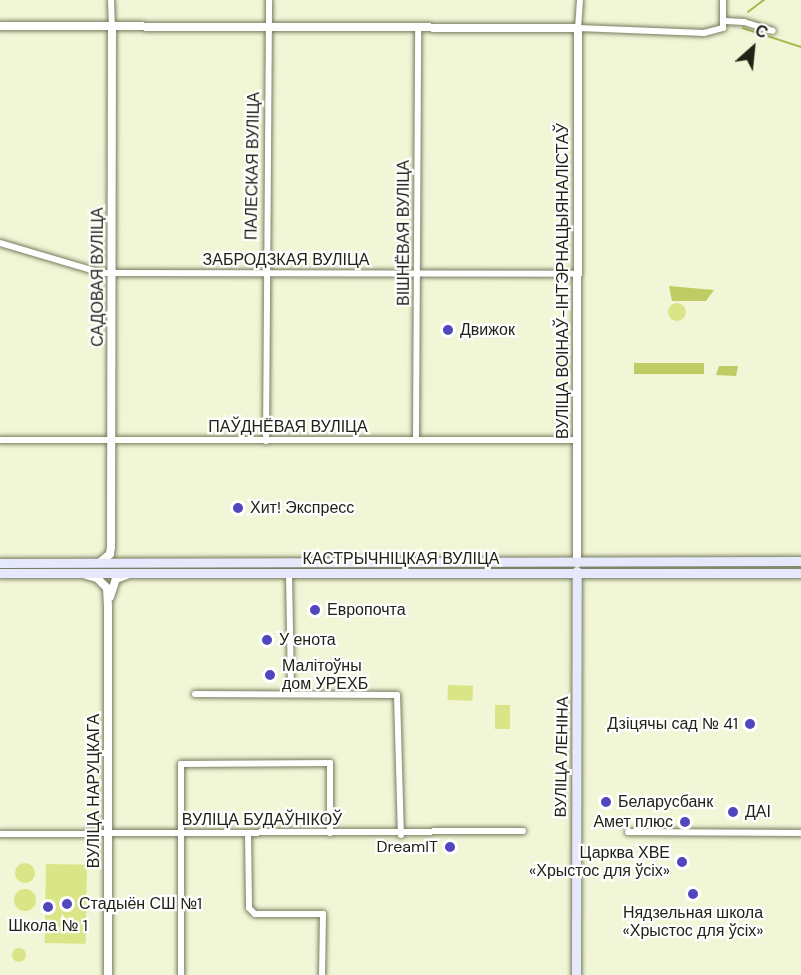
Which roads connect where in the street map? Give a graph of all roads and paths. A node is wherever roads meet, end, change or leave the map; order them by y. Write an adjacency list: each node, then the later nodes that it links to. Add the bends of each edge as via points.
1 (111, 0): 7 (street, САДОВАЯ ВУЛІЦА)
2 (269, 0): 8 (street, ПАЛЕСКАЯ ВУЛІЦА)
3 (580, 0): 10 (street, ВУЛІЦА ВОІНАЎ-ІНТЭРНАЦЫЯНАЛІСТАЎ)
4 (723, 0): 5 (street)
5 (725, 21): 10 (street, via 723,28 704,33); 11 (street)
6 (0, 26): 7 (street)
7 (112, 26): 8 (street); 13 (street, САДОВАЯ ВУЛІЦА)
8 (268, 26): 9 (street); 15 (street, ПАЛЕСКАЯ ВУЛІЦА)
9 (418, 27): 10 (street); 14 (street, ВІШНЁВАЯ ВУЛІЦА)
10 (578, 28): 16 (street, ВУЛІЦА ВОІНАЎ-ІНТЭРНАЦЫЯНАЛІСТАЎ)
11 (772, 31)
12 (0, 243): 13 (street, ЗАБРОДЗКАЯ ВУЛІЦА)
13 (112, 273): 15 (street, ЗАБРОДЗКАЯ ВУЛІЦА); 20 (street, САДОВАЯ ВУЛІЦА)
14 (417, 273): 15 (street, ЗАБРОДЗКАЯ ВУЛІЦА); 16 (street, ЗАБРОДЗКАЯ ВУЛІЦА); 18 (street, ВІШНЁВАЯ ВУЛІЦА)
15 (265, 274): 21 (street, ПАЛЕСКАЯ ВУЛІЦА)
16 (576, 274): 19 (street, ВУЛІЦА ВОІНАЎ-ІНТЭРНАЦЫЯНАЛІСТАЎ)
17 (0, 440): 20 (street, ПАЎДНЁВАЯ ВУЛІЦА)
18 (416, 440): 19 (street, ПАЎДНЁВАЯ ВУЛІЦА); 21 (street, ПАЎДНЁВАЯ ВУЛІЦА)
19 (576, 440): 25 (street, ВУЛІЦА ВОІНАЎ-ІНТЭРНАЦЫЯНАЛІСТАЎ)
20 (111, 441): 21 (street, ПАЎДНЁВАЯ ВУЛІЦА); 22 (street, САДОВАЯ ВУЛІЦА)
21 (266, 441)
22 (110, 554): 26 (street); 27 (street)
23 (801, 561): 25 (main road, КАСТРЫЧНІЦКАЯ ВУЛІЦА)
24 (0, 562): 26 (main road, КАСТРЫЧНІЦКАЯ ВУЛІЦА)
25 (577, 562): 27 (main road, КАСТРЫЧНІЦКАЯ ВУЛІЦА); 33 (main road, ВУЛІЦА ЛЕНІНА)
26 (99, 563): 27 (main road, КАСТРЫЧНІЦКАЯ ВУЛІЦА)
27 (122, 563)
28 (137, 572): 31 (main road, КАСТРЫЧНІЦКАЯ ВУЛІЦА); 32 (main road, КАСТРЫЧНІЦКАЯ ВУЛІЦА); 34 (street, via 116,579)
29 (0, 573): 31 (main road, КАСТРЫЧНІЦКАЯ ВУЛІЦА)
30 (801, 573): 33 (main road, КАСТРЫЧНІЦКАЯ ВУЛІЦА)
31 (82, 574): 34 (street, via 97,578 107,588)
32 (289, 574): 33 (main road, КАСТРЫЧНІЦКАЯ ВУЛІЦА); 35 (street)
33 (577, 575): 49 (main road, ВУЛІЦА ЛЕНІНА)
34 (108, 608): 40 (street, ВУЛІЦА НАРУЦКАГА)
35 (291, 693): 36 (street); 45 (street, via 397,695)
36 (195, 694)
37 (523, 831): 45 (street, ВУЛІЦА БУДАЎНІКОЎ)
38 (248, 832): 41 (street, ВУЛІЦА БУДАЎНІКОЎ); 42 (street, ВУЛІЦА БУДАЎНІКОЎ); 48 (street, via 249,908 255,914 323,914)
39 (628, 832): 43 (street)
40 (107, 833): 41 (street, ВУЛІЦА БУДАЎНІКОЎ); 44 (street, ВУЛІЦА БУДАЎНІКОЎ); 46 (street, ВУЛІЦА НАРУЦКАГА)
41 (181, 833): 42 (street, via 181,764 330,763); 47 (street)
42 (330, 833): 45 (street, ВУЛІЦА БУДАЎНІКОЎ)
43 (801, 833)
44 (0, 834)
45 (401, 835)
46 (108, 975)
47 (181, 975)
48 (322, 975)
49 (576, 975)

